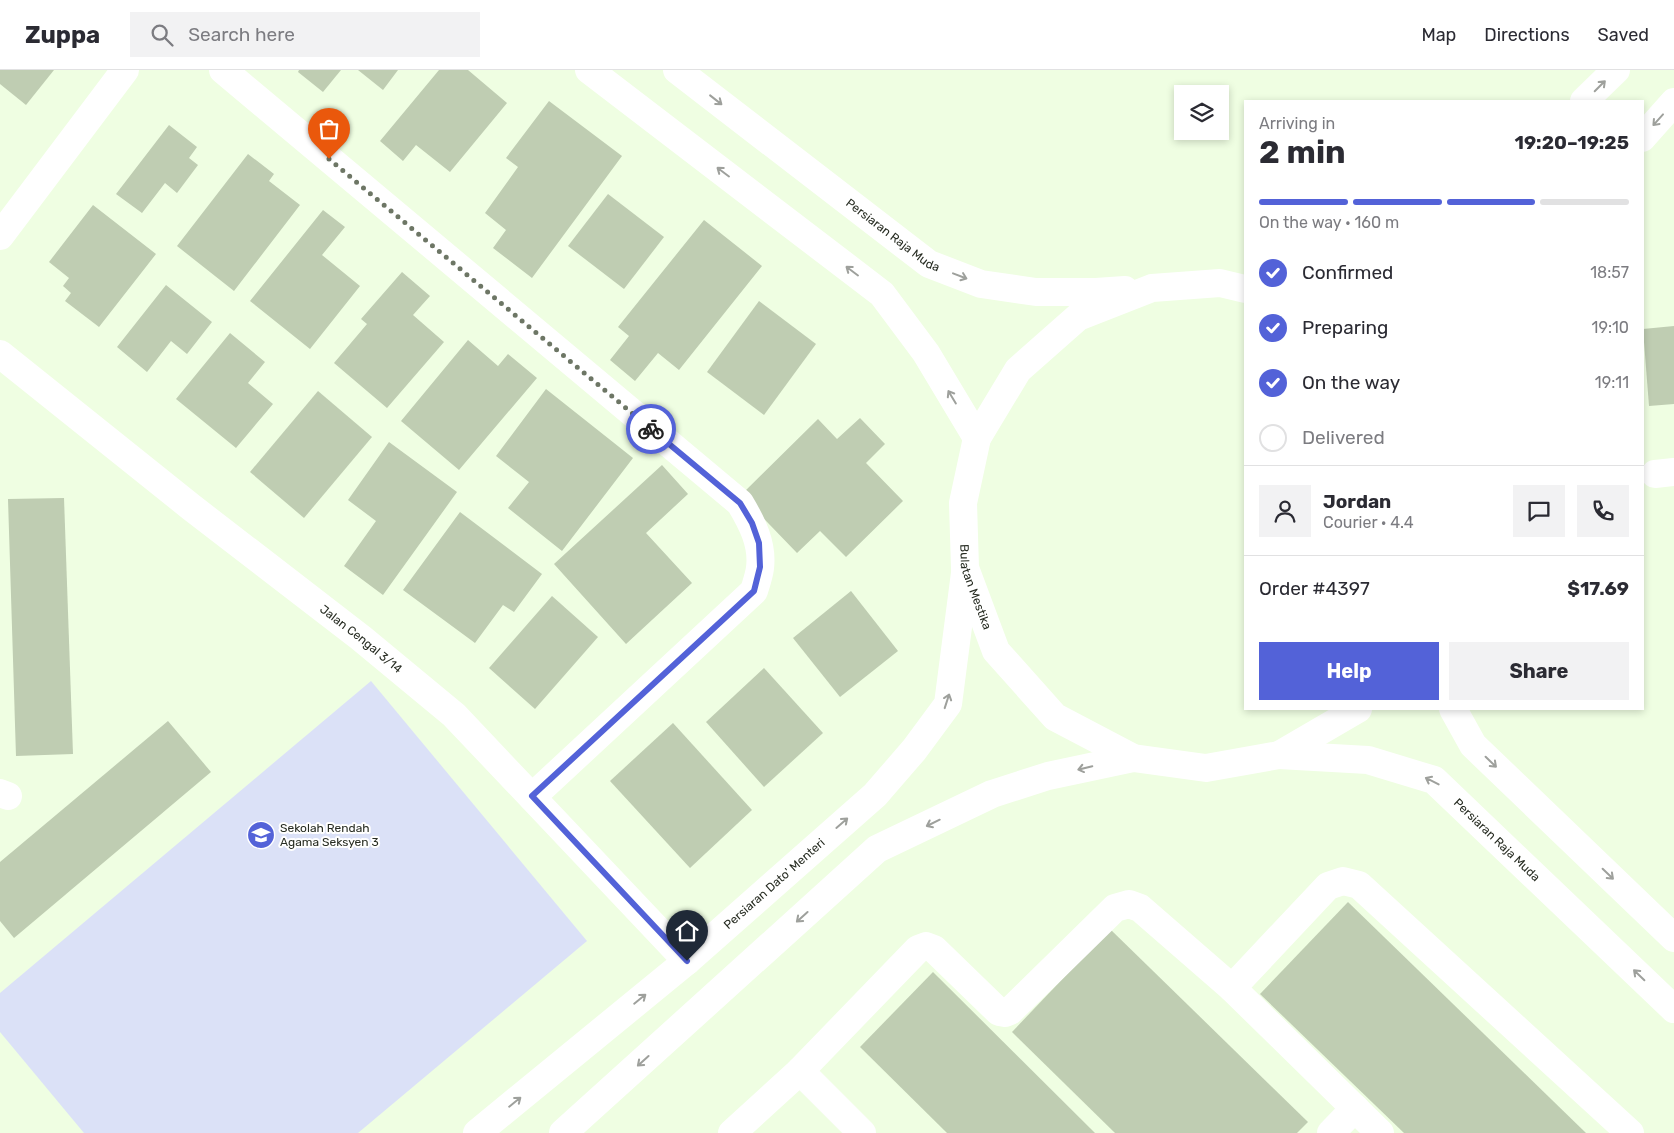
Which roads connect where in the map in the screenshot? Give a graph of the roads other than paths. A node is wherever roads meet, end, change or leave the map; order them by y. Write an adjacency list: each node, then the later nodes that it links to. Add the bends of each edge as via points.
1 (125, 70): 9 (main road)
2 (223, 70): 19 (main road, via 740,503 752,523 759,543 760,567 754,591)
3 (589, 70): 13 (main road, one-way to 3, via 926,353 882,294)
4 (677, 70): 10 (main road, Persiaran Raja Muda, one-way to 10, via 929,264 981,284 1036,292)
5 (1616, 70): 6 (main road, one-way to 5)
6 (1585, 100)
7 (1674, 102): 8 (main road, one-way to 8)
8 (1644, 136)
9 (0, 236)
10 (1152, 288): 11 (main road, Bulatan Mestika, via 1220,283); 13 (main road, Bulatan Mestika, via 1078,317 1018,370)
11 (1244, 288)
12 (0, 354): 19 (main road, Jalan Cengal 3/14, via 361,638 454,716)
13 (977, 438): 14 (main road, Bulatan Mestika, via 963,503)
14 (965, 568): 18 (main road, Bulatan Mestika, via 996,651 1055,717); 21 (main road, Persiaran Dato' Menteri, one-way to 14, via 875,795 948,704)
15 (1356, 710): 17 (main road, Bulatan Mestika)
16 (1453, 710): 20 (main road, one-way to 20, via 1473,745)
17 (1279, 756): 18 (main road, Bulatan Mestika, via 1206,768); 23 (main road, Persiaran Raja Muda, one-way to 17, via 1434,780 1368,760)
18 (1133, 758): 27 (main road, one-way to 27, via 1048,776 992,794 877,849)
19 (532, 796): 21 (main road, Jalan Cengal 3/14)
20 (1674, 938)
21 (687, 961): 26 (main road, Persiaran Dato' Menteri, one-way to 21)
22 (1232, 988): 24 (main road, via 1140,908 1129,904 1115,908 1005,1013 999,1012 934,948 918,949); 25 (main road); 32 (main road, via 1328,886 1343,881 1359,885)
23 (1674, 1009)
24 (800, 1071): 28 (main road); 29 (main road)
25 (1355, 1108): 30 (main road); 31 (main road)
26 (477, 1133)
27 (563, 1133)
28 (732, 1133)
29 (862, 1133)
30 (1331, 1133)
31 (1380, 1133)
32 (1630, 1133)

